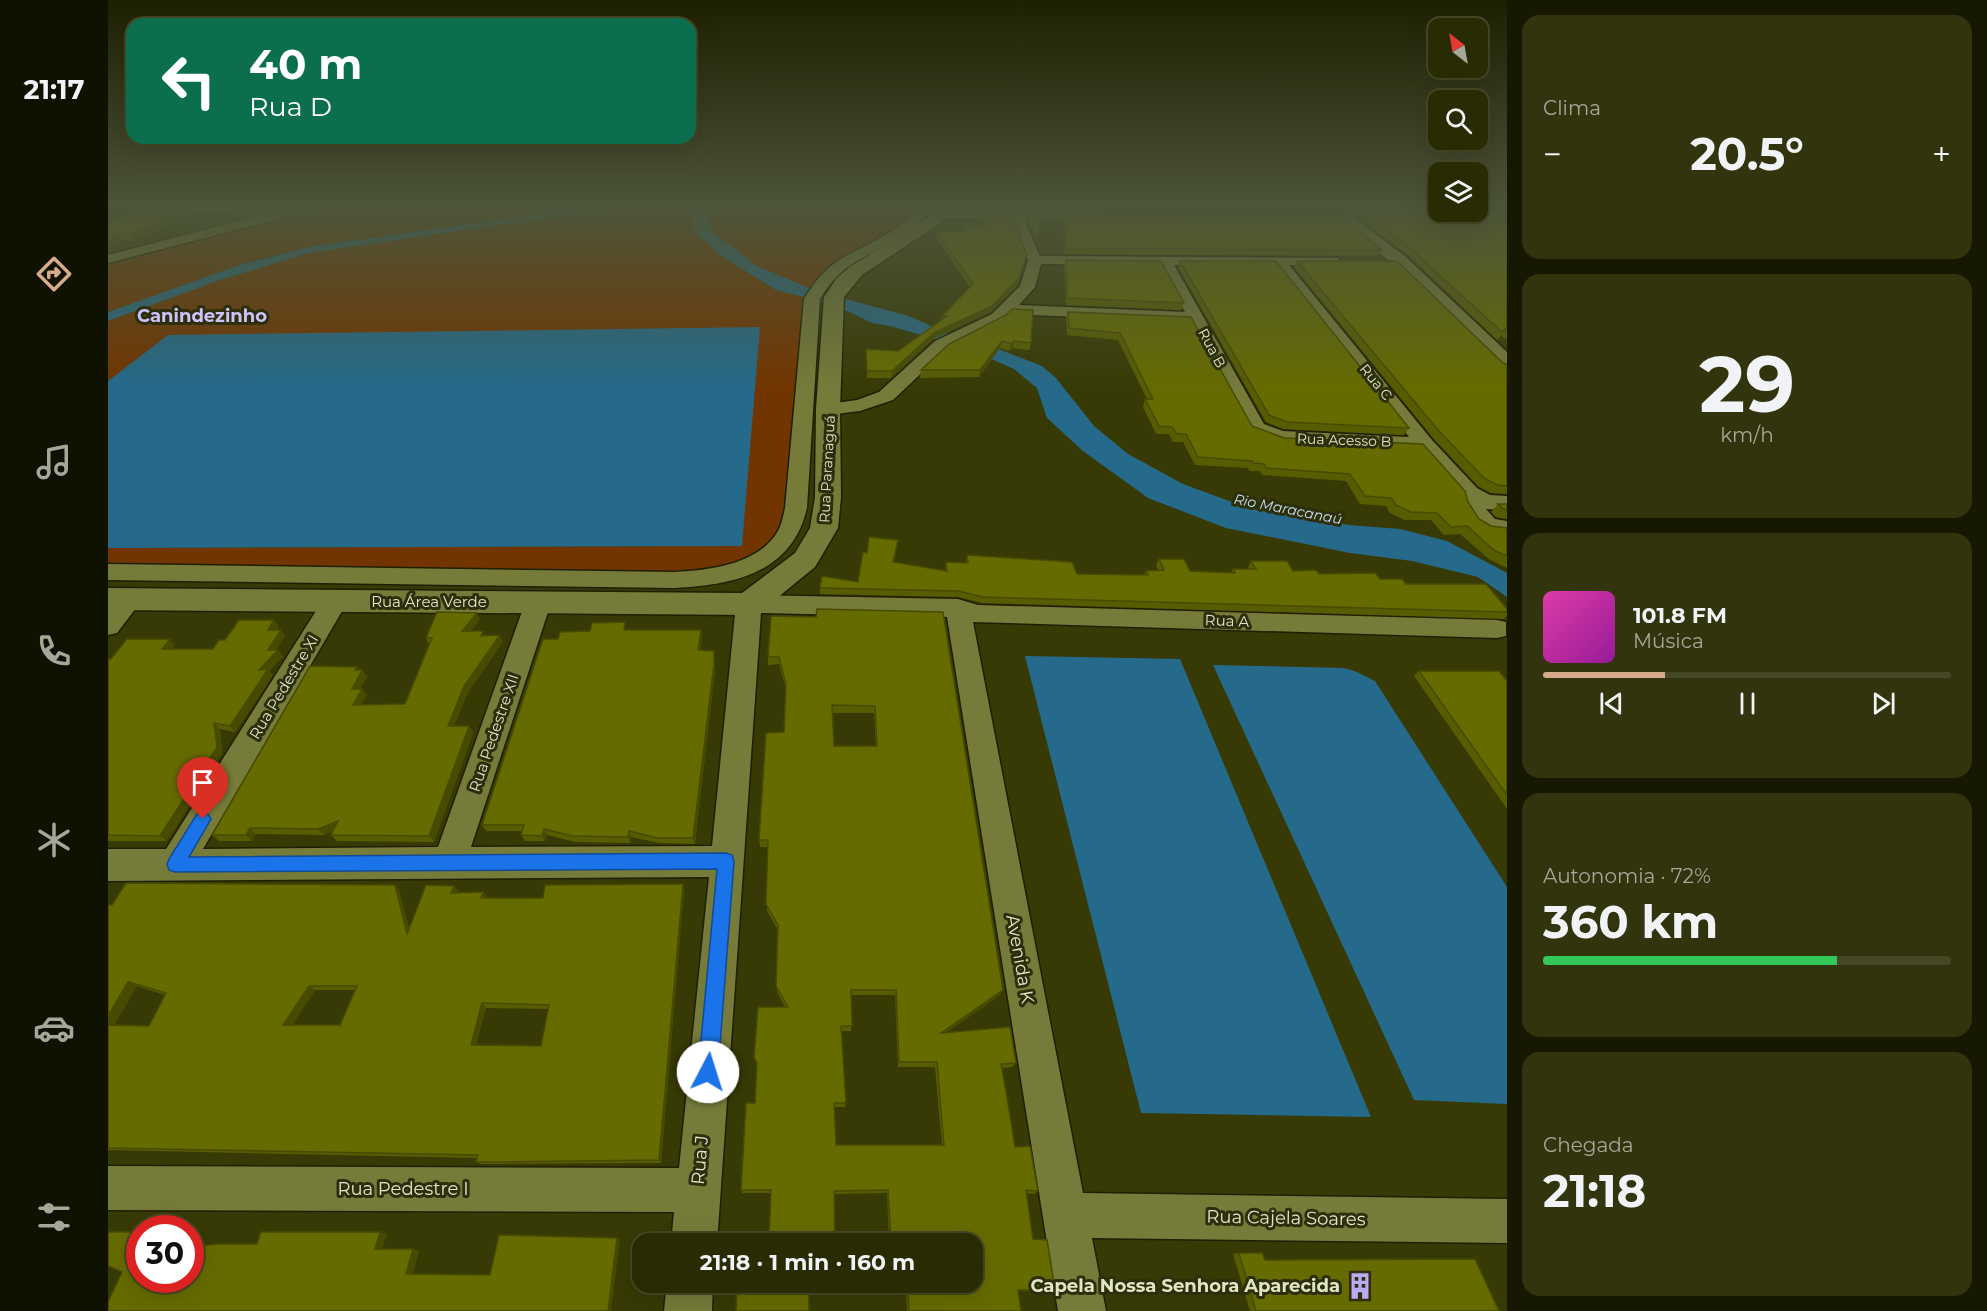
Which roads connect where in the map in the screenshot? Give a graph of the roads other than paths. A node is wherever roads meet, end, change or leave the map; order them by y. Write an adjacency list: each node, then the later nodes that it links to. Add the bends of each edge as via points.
1 (861, 268): 7 (main road)
2 (1033, 268): 8 (street, Rua Paranaguá, via 1027,287)
3 (1168, 268): 9 (street, Rua B)
4 (1284, 268): 14 (street, Rua C)
5 (1408, 268): 11 (main road)
6 (1430, 268): 10 (main road)
7 (824, 298): 12 (main road); 18 (street, via 790,531 778,547 740,570 675,580)
8 (1008, 309): 9 (street); 12 (street, Rua Paranaguá, via 941,345 886,396 860,405)
9 (1195, 317): 13 (street, Rua B, via 1253,424)
10 (1498, 331)
11 (1504, 359)
12 (828, 409): 22 (main road, Rua Paranaguá, via 824,528 805,560)
13 (1263, 432): 14 (street, Rua Acesso B, via 1280,437)
14 (1425, 444): 15 (street, Rua C)
15 (1475, 498): 16 (street); 17 (street, Rua C, via 1473,509 1485,523)
16 (1507, 503)
17 (1507, 528)
18 (108, 572)
19 (119, 599): 20 (main road, Rua Área Verde); 24 (street)
20 (335, 602): 21 (main road, Rua Área Verde); 27 (street, Rua Pedestre XI)
21 (538, 603): 22 (main road, Rua Área Verde); 28 (street, Rua Pedestre XII)
22 (749, 604): 23 (street, Rua Área Verde); 26 (street)
23 (958, 608): 25 (street, Rua A, via 977,614); 32 (street, Avenida K)
24 (108, 626)
25 (1497, 629)
26 (726, 861): 28 (street); 31 (street, Rua J)
27 (175, 864): 28 (street); 29 (street)
28 (449, 864)
29 (108, 865)
30 (108, 1188): 31 (street, Rua Pedestre I)
31 (698, 1190): 34 (street, Rua J)
32 (1066, 1215): 33 (street, Rua Cajela Soares); 37 (street, Avenida K)
33 (1507, 1221)
34 (695, 1233)
35 (689, 1293): 36 (street)
36 (688, 1311)
37 (1082, 1311)

